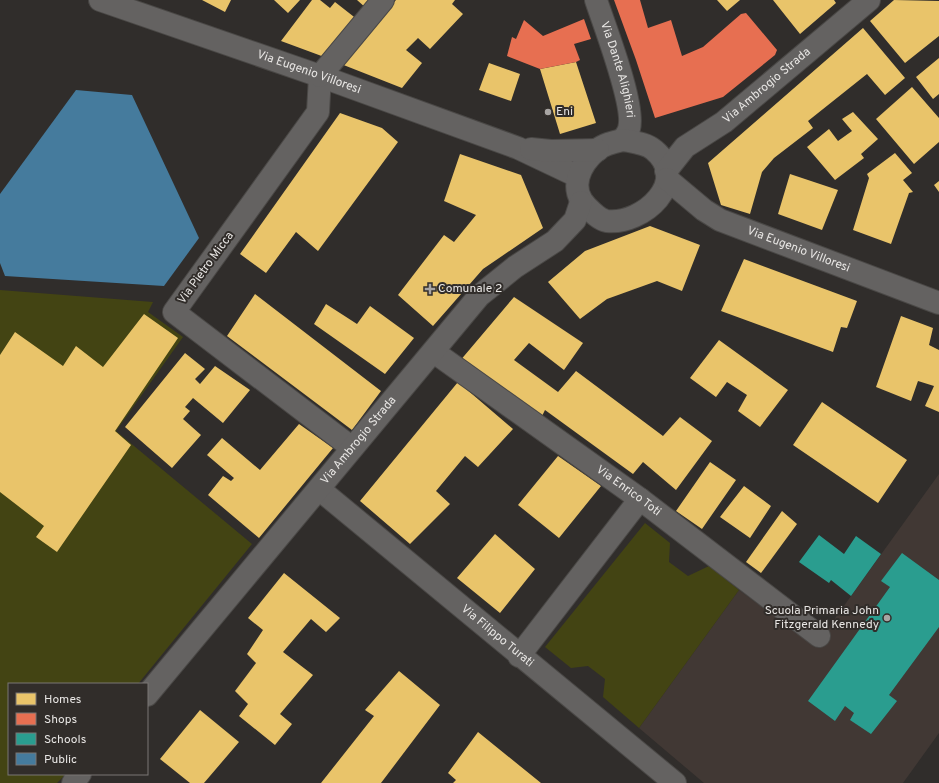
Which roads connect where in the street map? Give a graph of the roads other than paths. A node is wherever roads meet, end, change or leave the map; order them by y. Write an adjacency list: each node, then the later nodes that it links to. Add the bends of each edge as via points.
1 (100, 0): 5 (street, Via Eugenio Villoresi)
2 (383, 0): 5 (street)
3 (596, 0): 6 (street, Via Dante Alighieri, via 629,107 629,128)
4 (869, 0): 9 (street, Via Ambrogio Strada, via 724,122 686,147)
5 (320, 76): 7 (street, Via Eugenio Villoresi); 14 (street, Via Pietro Micca, via 318,112 174,312)
6 (623, 140): 8 (street); 9 (street, via 640,143 654,150 662,160)
7 (518, 148): 8 (street, Via Eugenio Villoresi, via 551,151); 10 (street, Via Eugenio Villoresi)
8 (598, 150): 10 (street)
9 (667, 175): 11 (street, via 658,201 636,216 605,221); 12 (street, Via Eugenio Villoresi, via 704,210 720,220)
10 (577, 176): 11 (street)
11 (581, 202): 13 (street, Via Ambrogio Strada, via 575,220 555,241 515,267 479,296)
12 (939, 302)
13 (434, 352): 14 (street, Via Ambrogio Strada); 16 (street, Via Enrico Toti)
14 (351, 447): 15 (street, Via Ambrogio Strada)
15 (319, 489): 18 (street, Via Filippo Turati, via 456,600); 19 (street, Via Ambrogio Strada)
16 (640, 499): 17 (street, Via Enrico Toti); 18 (street)
17 (820, 636)
18 (519, 656): 22 (street, Via Filippo Turati)
19 (148, 694)
20 (79, 775): 21 (street)
21 (73, 783)
22 (675, 783)

